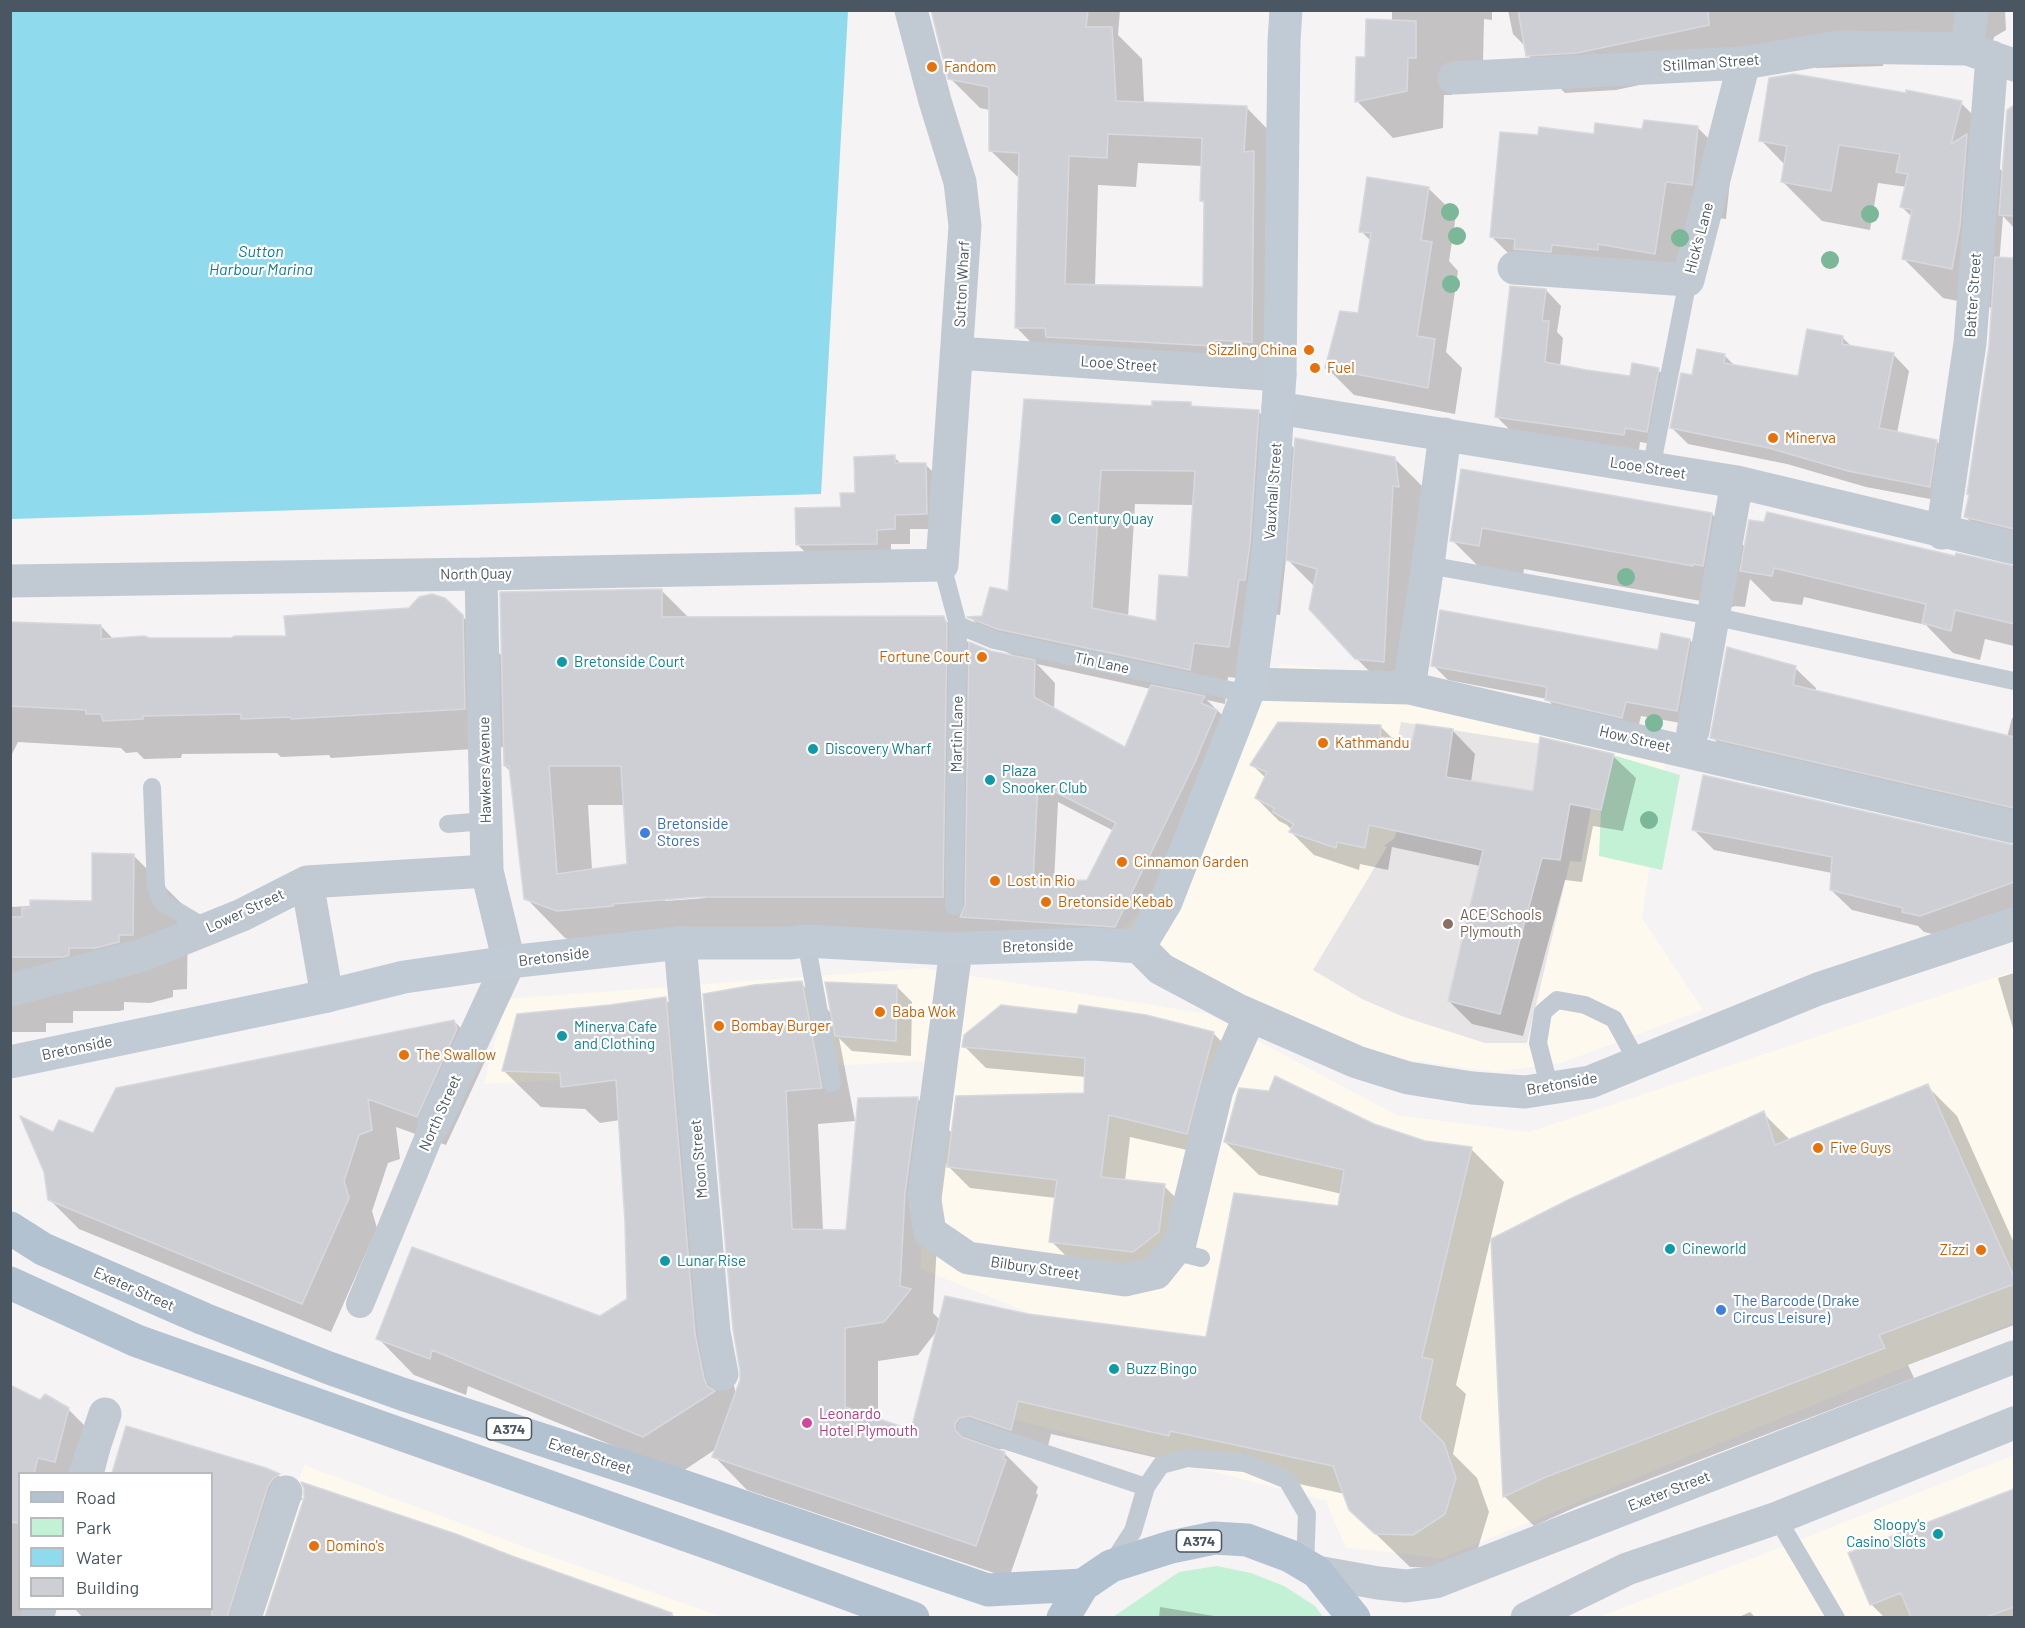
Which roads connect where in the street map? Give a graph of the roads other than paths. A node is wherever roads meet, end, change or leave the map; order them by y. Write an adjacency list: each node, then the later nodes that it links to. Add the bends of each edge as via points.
1 (911, 10): 9 (street, Sutton Wharf, via 960,182 965,226)
2 (1287, 10): 10 (main road, Vauxhall Street)
3 (1972, 10): 4 (street, Batter Street)
4 (1991, 57): 5 (street, Stillman Street, via 1839,47); 15 (street, Batter Street, via 1970,343)
5 (1744, 63): 6 (street, Stillman Street); 8 (street, Hick's Lane)
6 (1454, 78)
7 (1514, 268): 8 (street, Hick's Lane)
8 (1689, 280): 13 (lane)
9 (958, 353): 10 (street, Looe Street); 17 (street, Sutton Wharf)
10 (1280, 375): 11 (main road, Vauxhall Street)
11 (1278, 408): 12 (street, Looe Street); 25 (main road, Vauxhall Street, via 1269,545)
12 (1445, 434): 13 (street, Looe Street); 18 (street)
13 (1651, 468): 14 (street, Looe Street)
14 (1737, 482): 15 (street, Looe Street); 21 (street)
15 (1942, 533): 16 (street, Looe Street)
16 (2014, 548)
17 (942, 565): 19 (street, North Quay); 22 (lane, Martin Lane)
18 (1428, 565): 21 (lane); 24 (street)
19 (481, 574): 20 (street, North Quay); 28 (street, Hawkers Avenue)
20 (10, 581)
21 (1712, 616): 23 (lane); 26 (street)
22 (958, 625): 25 (lane, Tin Lane, via 994,640); 33 (lane, Martin Lane)
23 (2014, 681)
24 (1409, 687): 25 (street, How Street); 30 (street, How Street)
25 (1250, 689): 38 (main road, Vauxhall Street, via 1166,902)
26 (1693, 731)
27 (152, 787): 35 (lane, via 156,887 162,902)
28 (486, 821): 29 (lane); 31 (street, Hawkers Avenue)
29 (448, 824)
30 (2014, 826)
31 (487, 871): 32 (street, Lower Street); 40 (street, Hawkers Avenue)
32 (307, 882): 35 (street, Lower Street); 42 (street)
33 (954, 906)
34 (2014, 924): 45 (street, Bretonside, via 1818,989)
35 (207, 929): 41 (street, Lower Street, via 143,955)
36 (806, 941): 37 (main road, Bretonside); 39 (main road, Bretonside); 46 (lane)
37 (680, 943): 40 (main road, Bretonside); 53 (street, Moon Street, via 714,1332)
38 (1139, 947): 39 (main road, Bretonside, via 1093,944); 43 (street, Bretonside, via 1161,969)
39 (956, 949): 43 (street, Bilbury Street, via 924,1195 930,1232 968,1258 1041,1276 1125,1280 1156,1273 1187,1255 1180,1243 1217,1090)
40 (509, 962): 42 (main road, Bretonside, via 405,977); 48 (street, North Street)
41 (13, 990)
42 (327, 996): 44 (main road, Bretonside)
43 (1250, 1017): 47 (street, Bretonside, via 1357,1062 1408,1078 1472,1088 1525,1092)
44 (10, 1062)
45 (1638, 1063): 47 (street, Bretonside, via 1590,1082); 47 (lane, via 1614,1018 1585,1005 1557,1000 1543,1012 1538,1043)
46 (831, 1083)
47 (1550, 1089)
48 (434, 1124): 51 (street, North Street)
49 (10, 1228): 63 (main road, Exeter Street / A374, via 43,1249 328,1368 988,1590)
50 (10, 1283): 65 (main road, via 137,1341)
51 (357, 1303)
52 (2014, 1357): 62 (street, Exeter Street, via 1435,1582 1406,1586 1378,1583)
53 (722, 1374)
54 (105, 1414): 57 (street)
55 (2014, 1423): 60 (street)
56 (966, 1427): 58 (lane)
57 (85, 1472)
58 (1146, 1487): 61 (lane, via 1133,1531); 62 (lane, via 1161,1465 1187,1458 1245,1463 1287,1480 1307,1514)
59 (286, 1492): 64 (street)
60 (1777, 1518): 68 (street, via 1627,1569); 69 (lane)
61 (1111, 1566): 62 (main road, A374, via 1214,1538 1247,1540); 63 (main road, A374)
62 (1311, 1568): 67 (main road, A374)
63 (1083, 1585): 66 (main road, A374)
64 (244, 1617)
65 (913, 1617)
66 (1063, 1617)
67 (1354, 1617)
68 (1527, 1617)
69 (1836, 1617)

